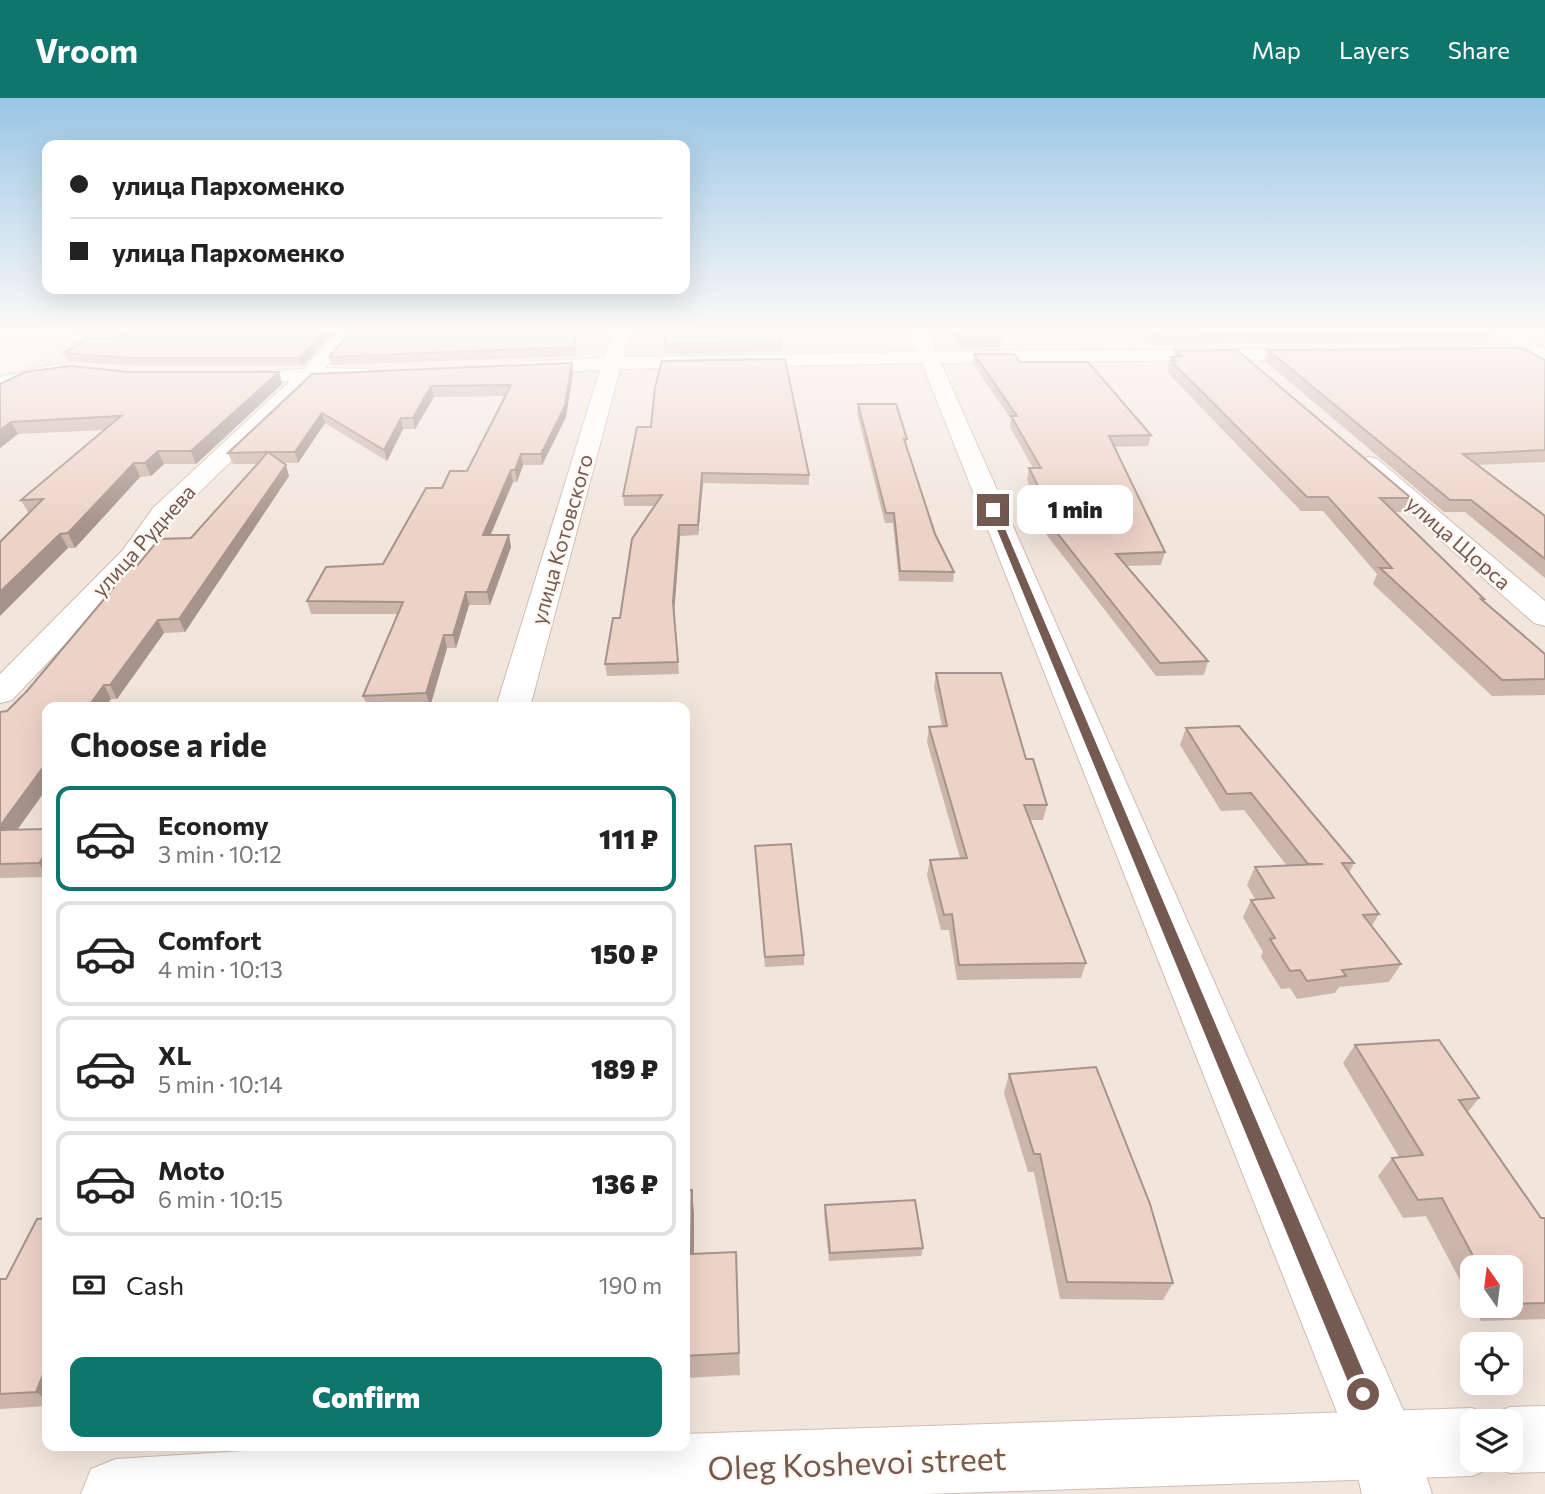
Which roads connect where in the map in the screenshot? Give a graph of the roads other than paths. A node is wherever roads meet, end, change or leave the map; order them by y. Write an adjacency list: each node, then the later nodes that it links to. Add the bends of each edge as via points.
1 (286, 396): 6 (street, улица Руднева, via 162,514 133,555)
2 (602, 396): 7 (street, улица Котовского)
3 (945, 396): 11 (street)
4 (1350, 448): 5 (street, улица Щорса)
5 (1545, 617)
6 (0, 693)
7 (514, 702)
8 (1545, 1439): 9 (street)
9 (1523, 1440)
10 (1460, 1446): 11 (street, Oleg Koshevoi street)
11 (1391, 1469): 12 (street, Oleg Koshevoi street)
12 (293, 1473): 13 (street, Oleg Koshevoi street)
13 (116, 1494)

